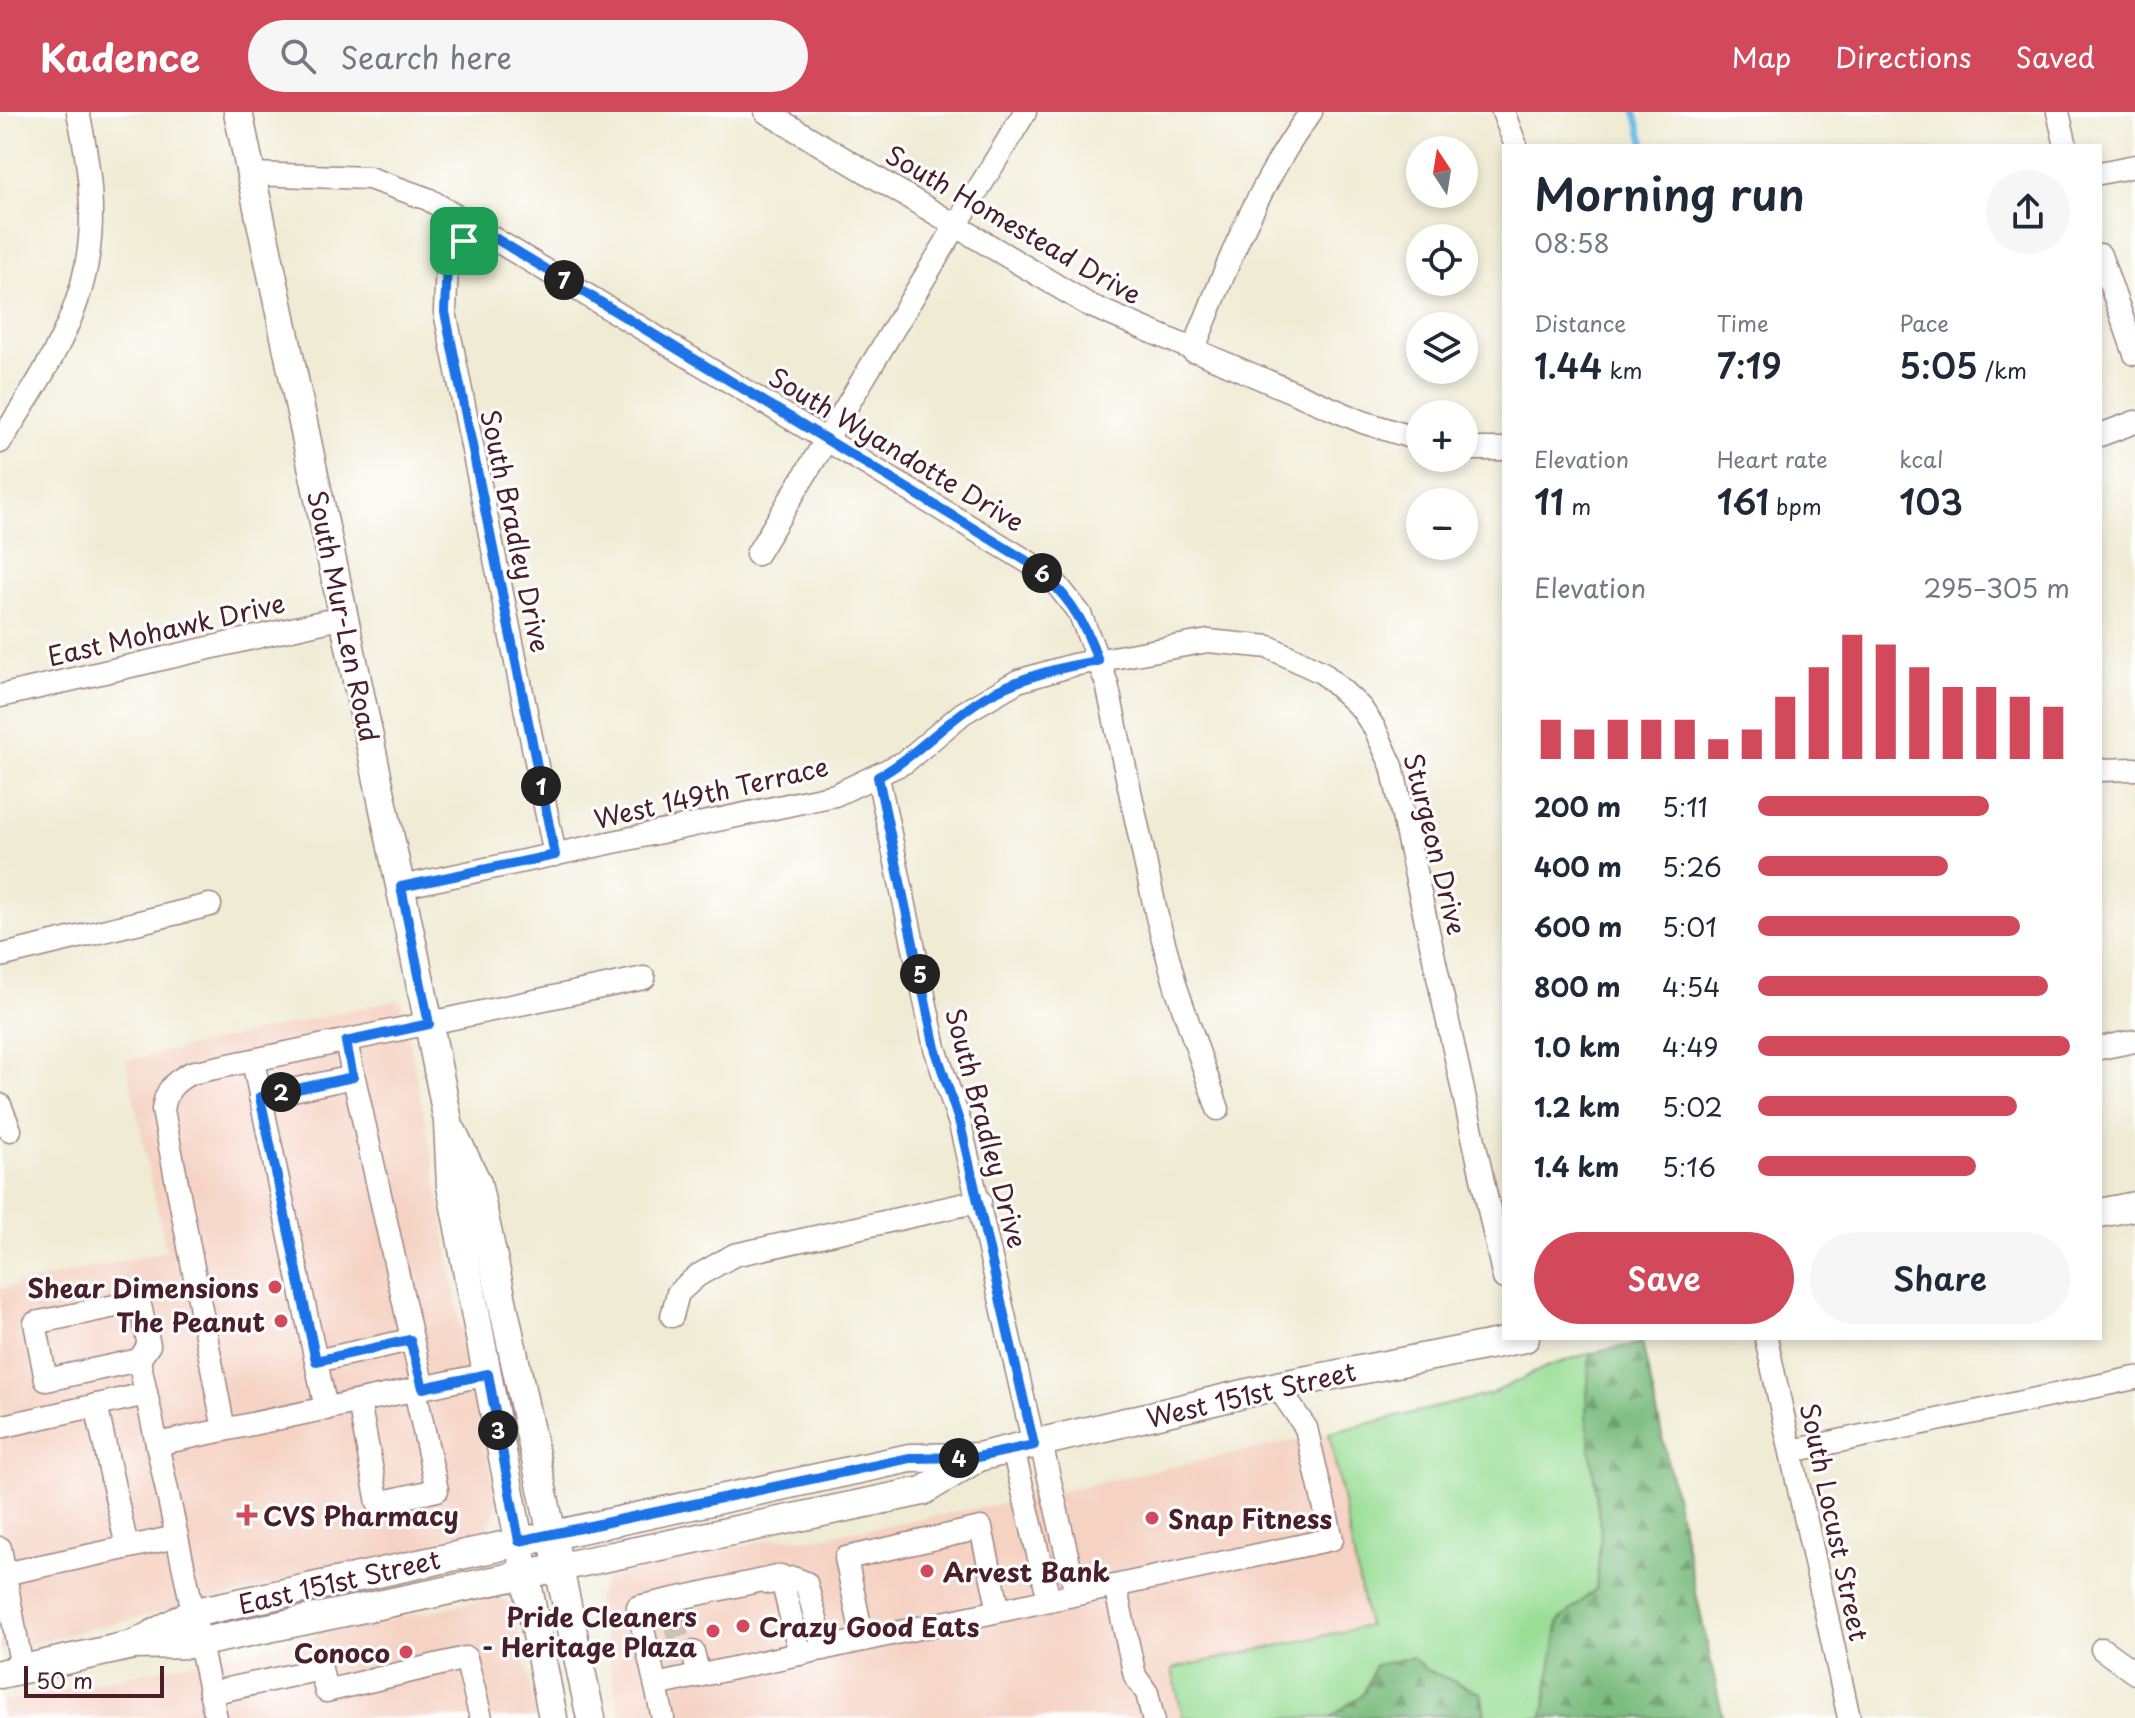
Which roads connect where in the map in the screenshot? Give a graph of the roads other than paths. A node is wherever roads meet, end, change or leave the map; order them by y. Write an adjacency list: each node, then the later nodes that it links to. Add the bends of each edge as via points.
1 (78, 112): 22 (street, via 91,179 88,264 60,346)
2 (238, 112): 12 (main road, South Mur-Len Road)
3 (766, 112): 14 (street, South Homestead Drive)
4 (1025, 112): 14 (street)
5 (1311, 112): 16 (street, via 1265,181)
6 (1503, 112): 8 (street)
7 (2058, 112): 9 (street)
8 (1515, 144)
9 (2066, 144)
10 (2135, 166): 11 (street)
11 (2102, 173)
12 (251, 174): 13 (street, South Wyandotte Drive, via 369,178 428,199); 26 (main road, South Mur-Len Road)
13 (475, 226): 21 (street, South Wyandotte Drive); 32 (street, South Bradley Drive, via 447,263 445,312)
14 (955, 227): 16 (street, South Homestead Drive, via 1089,305); 21 (street)
15 (2102, 261): 17 (street)
16 (1193, 351): 20 (street, South Homestead Drive)
17 (2135, 354)
18 (2135, 422): 19 (street)
19 (2102, 434)
20 (1406, 436)
21 (826, 439): 25 (street); 27 (street, South Wyandotte Drive, via 1030,563 1080,614)
22 (0, 442)
23 (1478, 449): 24 (street)
24 (1502, 449)
25 (757, 554)
26 (344, 617): 28 (street, East Mohawk Drive); 33 (main road, South Mur-Len Road)
27 (1098, 661): 31 (street, West 149th Terrace, via 1038,675 986,697 905,762); 45 (street, South Wyandotte Drive, via 1172,973); 51 (street, Sturgeon Drive, via 1208,641 1269,647 1323,673 1352,698 1375,729 1400,794)
28 (0, 696)
29 (2135, 769): 30 (street)
30 (2102, 770)
31 (878, 777): 32 (street, West 149th Terrace, via 800,804); 48 (street, South Bradley Drive, via 935,1048)
32 (555, 855): 33 (street, West 149th Terrace)
33 (401, 887): 37 (main road, South Mur-Len Road)
34 (210, 905): 35 (street)
35 (0, 956)
36 (644, 978): 37 (street)
37 (429, 1024): 39 (street); 46 (main road, South Mur-Len Road)
38 (2135, 1041): 40 (street)
39 (346, 1042): 41 (street); 42 (street)
40 (2102, 1048)
41 (253, 1061): 43 (street); 67 (street, via 176,1081 166,1093 163,1110)
42 (353, 1077): 43 (street); 53 (street)
43 (260, 1097): 57 (street)
44 (0, 1105): 47 (street)
45 (1218, 1109)
46 (448, 1121): 58 (main road, South Mur-Len Road, via 451,1186); 72 (main road, South Mur-Len Road, via 477,1183)
47 (10, 1130)
48 (980, 1201): 52 (street, via 734,1255 678,1293); 69 (street, South Bradley Drive)
49 (2135, 1206): 50 (main road)
50 (2102, 1213)
51 (1502, 1269)
52 (672, 1316)
53 (410, 1340): 57 (street); 61 (street)
54 (1515, 1340): 60 (main road, West 151st Street)
55 (1766, 1340): 70 (street, South Locust Street)
56 (139, 1360): 56 (street, via 46,1380 35,1323 139,1301 149,1345); 62 (street)
57 (316, 1361): 65 (street)
58 (488, 1374): 61 (street); 74 (main road, South Mur-Len Road)
59 (2135, 1378): 70 (street)
60 (1277, 1386): 69 (main road, West 151st Street); 81 (street, via 1306,1428 1332,1539)
61 (419, 1389): 63 (street); 63 (street, via 437,1490 378,1503)
62 (146, 1394): 64 (street); 68 (street)
63 (359, 1402): 65 (street)
64 (96, 1405): 66 (street); 75 (street)
65 (326, 1409): 67 (street)
66 (0, 1427)
67 (224, 1430): 68 (street)
68 (157, 1444): 73 (street)
69 (1029, 1446): 71 (main road, West 151st Street); 82 (street); 83 (street)
70 (1792, 1451): 104 (street, South Locust Street)
71 (978, 1457): 72 (main road, West 151st Street, via 910,1458); 77 (main road, West 151st Street, via 923,1491)
72 (553, 1534): 74 (main road, East 151st Street); 77 (main road, South Mur-Len Road)
73 (176, 1537): 75 (street); 85 (street)
74 (519, 1541): 79 (main road, South Mur-Len Road); 85 (main road, East 151st Street)
75 (127, 1547): 78 (street)
76 (0, 1548): 78 (street)
77 (559, 1567): 79 (main road, West 151st Street); 101 (main road, South Mur-Len Road)
78 (2, 1572): 93 (street)
79 (524, 1574): 87 (main road, East 151st Street); 100 (main road, South Mur-Len Road)
80 (782, 1580): 89 (street, via 806,1583); 92 (street); 96 (street, via 682,1604 638,1607)
81 (1115, 1586): 82 (street); 103 (street, via 1135,1676 1147,1693)
82 (1076, 1594): 83 (street)
83 (1049, 1600): 84 (street)
84 (999, 1611): 86 (street); 86 (street, via 981,1528 846,1558)
85 (192, 1613): 87 (street); 88 (main road, East 151st Street)
86 (863, 1640): 89 (street)
87 (199, 1643): 88 (main road, East 151st Street); 97 (street)
88 (133, 1645): 93 (main road, East 151st Street)
89 (824, 1649): 92 (street)
90 (2102, 1649): 94 (street)
91 (688, 1654): 95 (street)
92 (800, 1654): 95 (street)
93 (11, 1671)
94 (2135, 1673)
95 (693, 1677): 96 (street)
96 (656, 1685): 102 (street)
97 (210, 1693): 98 (street); 99 (street, via 321,1669 326,1691 466,1658)
98 (216, 1718)
99 (481, 1718)
100 (553, 1718)
101 (591, 1718)
102 (663, 1718)
103 (1153, 1718)
104 (1849, 1718)

